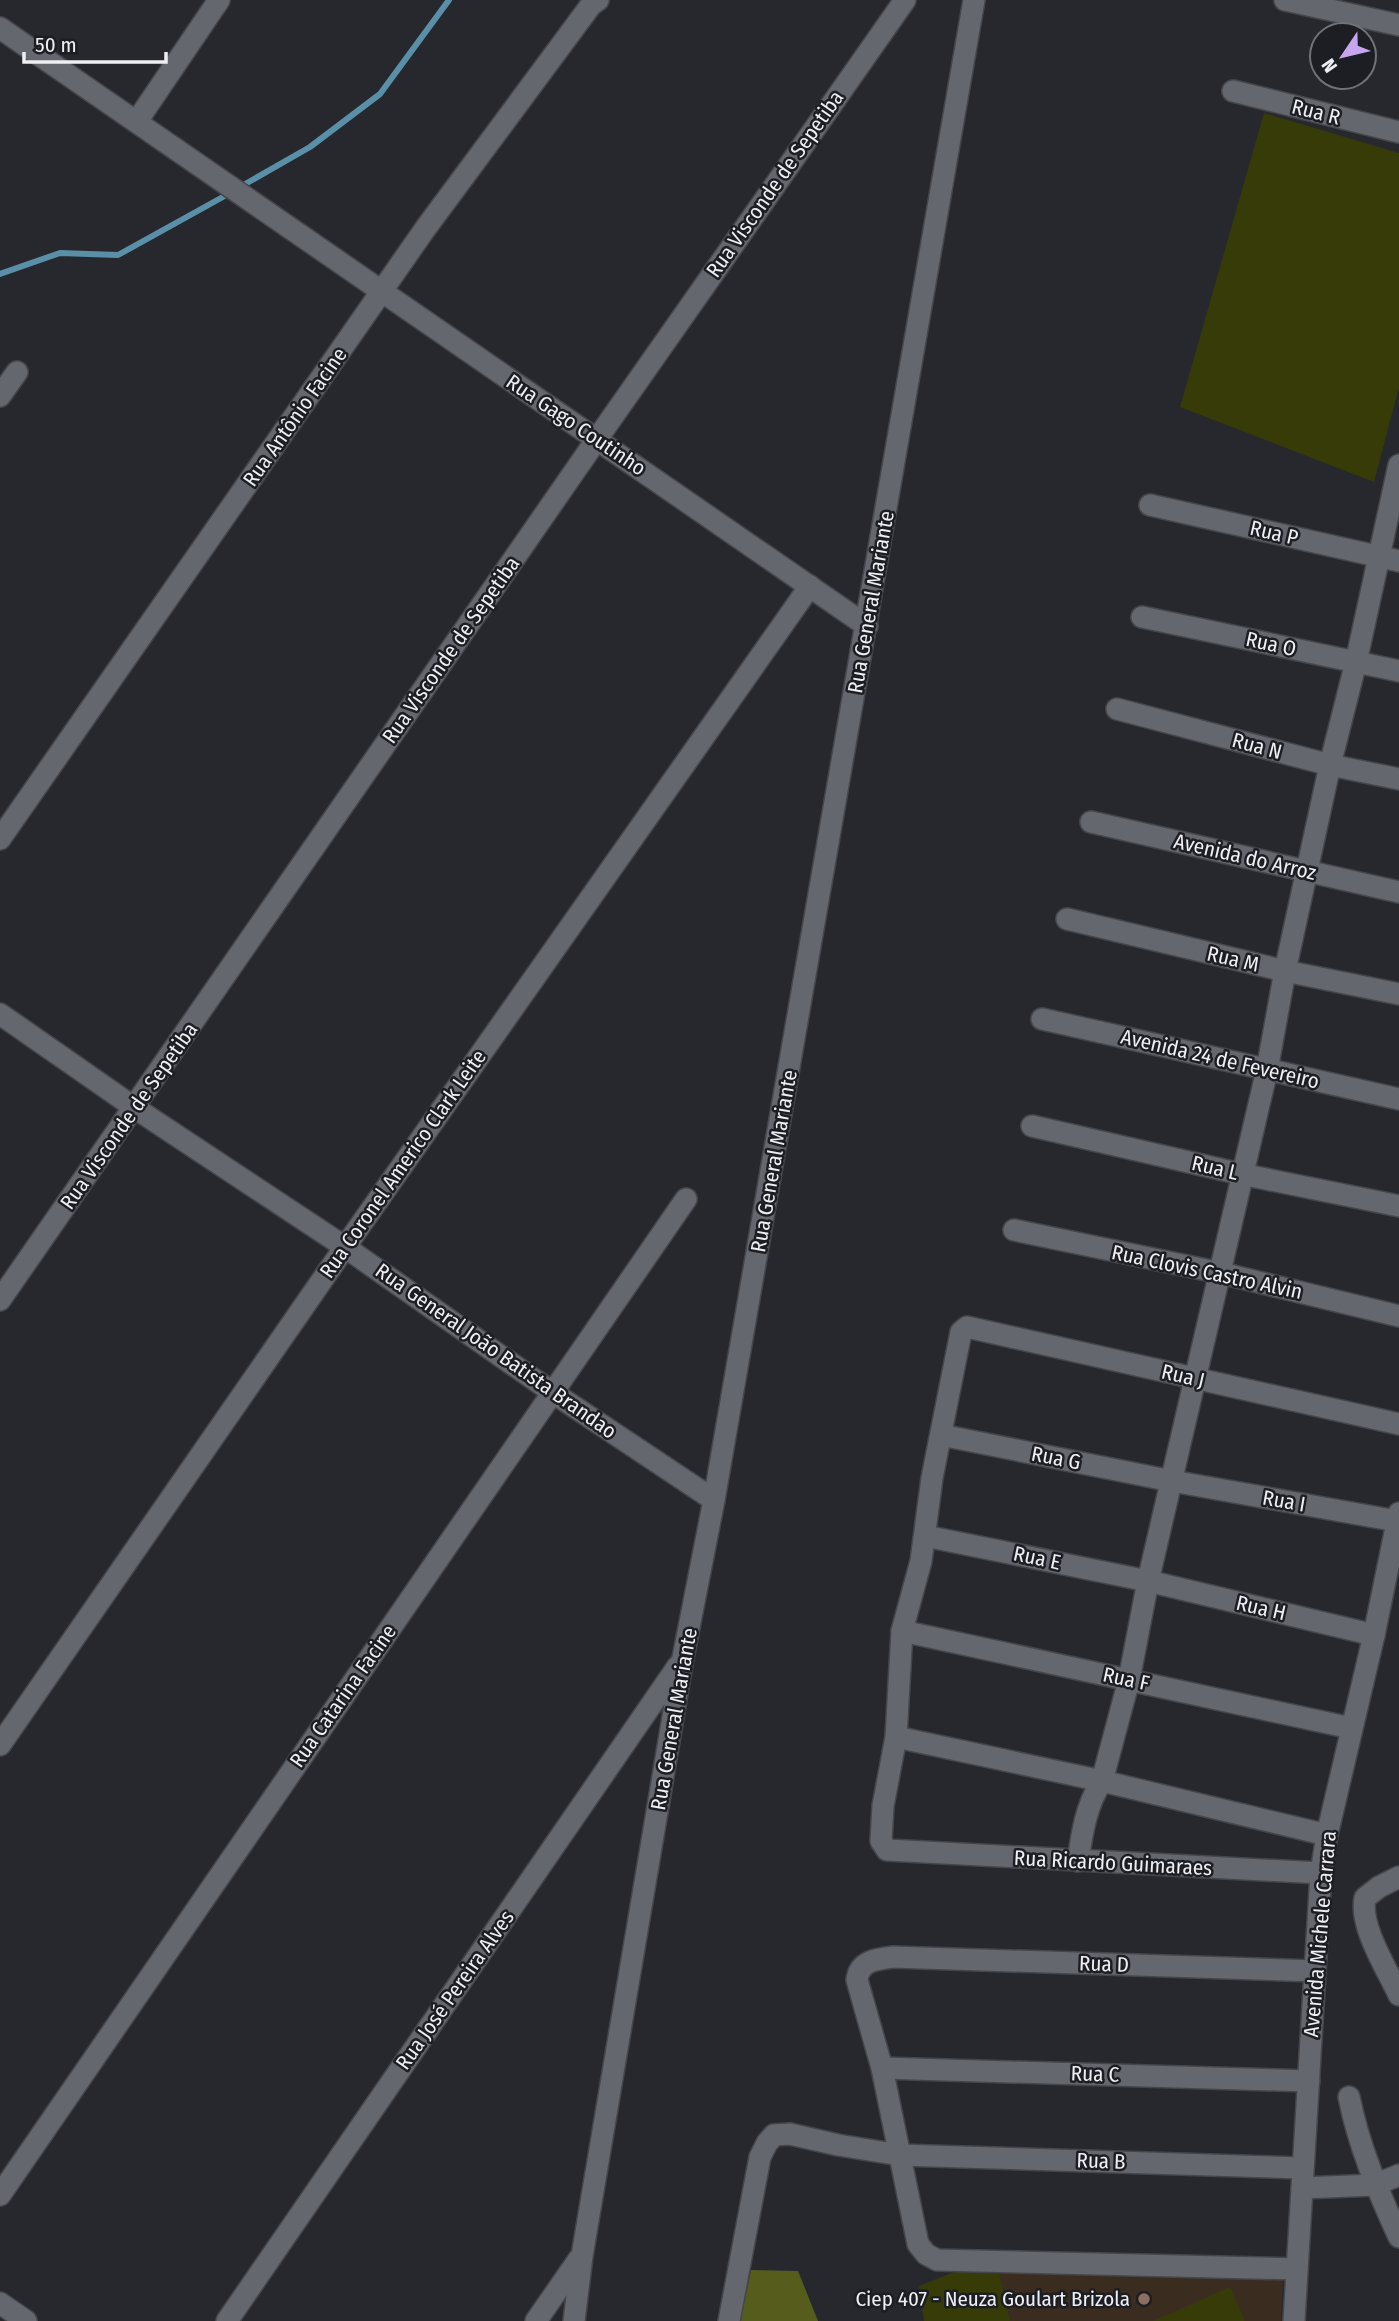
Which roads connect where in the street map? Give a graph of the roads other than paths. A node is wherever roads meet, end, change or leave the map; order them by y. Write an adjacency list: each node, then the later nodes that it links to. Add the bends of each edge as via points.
1 (219, 0): 9 (street)
2 (598, 0): 11 (street, Rua Antônio Facine, via 477,157)
3 (905, 0): 14 (street, Rua Visconde de Sepetiba)
4 (974, 0): 20 (street, Rua General Mariante)
5 (1285, 0): 6 (street)
6 (1399, 25)
7 (0, 28): 9 (street, Rua Gago Coutinho)
8 (1233, 91): 10 (street, Rua R)
9 (136, 121): 11 (street, Rua Gago Coutinho)
10 (1399, 132)
11 (383, 292): 14 (street, Rua Gago Coutinho); 27 (street, Rua Antônio Facine)
12 (17, 372): 13 (street)
13 (0, 396)
14 (597, 439): 18 (street, Rua Gago Coutinho); 37 (street, Rua Visconde de Sepetiba)
15 (1399, 465): 17 (street)
16 (1150, 505): 17 (street, Rua P)
17 (1389, 559): 21 (street)
18 (810, 586): 20 (street, Rua Gago Coutinho); 43 (street, Rua Coronel Americo Clark Leite)
19 (1142, 617): 21 (street, Rua O)
20 (867, 626): 52 (street, Rua General Mariante)
21 (1356, 662): 22 (street, Rua O); 24 (street)
22 (1399, 671)
23 (1117, 709): 24 (street, Rua N)
24 (1330, 765): 25 (street, Rua N); 28 (street)
25 (1399, 779)
26 (1091, 822): 28 (street, Avenida do Arroz)
27 (0, 839)
28 (1307, 872): 29 (street, Avenida do Arroz); 31 (street)
29 (1399, 892)
30 (1067, 919): 31 (street, Rua M)
31 (1286, 971): 32 (street, Rua M); 35 (street)
32 (1399, 994)
33 (0, 1014): 37 (street, Rua General João Batista Brandao)
34 (1042, 1019): 35 (street, Avenida 24 de Fevereiro)
35 (1267, 1070): 36 (street, Avenida 24 de Fevereiro); 39 (street)
36 (1399, 1099)
37 (135, 1108): 43 (street, Rua General João Batista Brandao); 45 (street, Rua Visconde de Sepetiba)
38 (1032, 1126): 39 (street, Rua L)
39 (1241, 1174): 41 (street, Rua L); 44 (street)
40 (686, 1199): 48 (street, Rua Catarina Facine)
41 (1399, 1206)
42 (1014, 1230): 44 (street, Rua Clovis Castro Alvin)
43 (345, 1247): 48 (street, Rua General João Batista Brandao); 62 (street, Rua Coronel Americo Clark Leite)
44 (1221, 1273): 46 (street, Rua Clovis Castro Alvin); 47 (street)
45 (0, 1300)
46 (1399, 1316)
47 (1196, 1379): 49 (street, Rua J); 50 (street, Rua J, via 967,1328 961,1332); 51 (street)
48 (552, 1392): 52 (street, Rua General João Batista Brandao); 77 (street, Rua Catarina Facine)
49 (1399, 1424)
50 (941, 1435): 51 (street, Rua G); 54 (street)
51 (1172, 1480): 53 (street, Rua I); 55 (street)
52 (714, 1500): 58 (street, Rua General Mariante)
53 (1398, 1517): 57 (street, Avenida Michele Carrara)
54 (925, 1536): 55 (street, Rua E); 56 (street)
55 (1149, 1581): 57 (street, Rua H); 59 (street)
56 (902, 1631): 59 (street, Rua F); 61 (street)
57 (1374, 1635): 60 (street, Avenida Michele Carrara)
58 (683, 1658): 79 (street, Rua General Mariante); 83 (street, Rua José Pereira Alves)
59 (1129, 1680): 60 (street, Rua F); 63 (street)
60 (1351, 1728): 64 (street, Avenida Michele Carrara)
61 (896, 1737): 63 (street); 65 (street, Rua Ricardo Guimaraes, via 883,1806 881,1841 887,1850)
62 (0, 1745)
63 (1102, 1781): 64 (street); 65 (street, via 1082,1830)
64 (1327, 1835): 66 (street, Avenida Michele Carrara)
65 (1078, 1861): 66 (street, Rua Ricardo Guimaraes)
66 (1321, 1873): 68 (street, Avenida Michele Carrara)
67 (1399, 1877): 69 (street, via 1365,1898 1362,1908)
68 (1315, 1971): 70 (street, Rua D, via 879,1959 862,1966 856,1980); 71 (street, Avenida Michele Carrara)
69 (1399, 1995)
70 (882, 2068): 71 (street, Rua C); 73 (street)
71 (1309, 2081): 75 (street, Avenida Michele Carrara)
72 (1349, 2097): 76 (street)
73 (900, 2155): 75 (street, Rua B); 80 (street, via 918,2244 937,2260); 86 (street, Rua B, via 784,2133 774,2135 760,2157)
74 (1399, 2175): 76 (street)
75 (1302, 2178): 76 (street, Rua B); 80 (street, Avenida Michele Carrara)
76 (1375, 2185): 78 (street)
77 (0, 2195)
78 (1399, 2237)
79 (582, 2256): 84 (street); 85 (street, Rua General Mariante)
80 (1297, 2269): 87 (street, Avenida Michele Carrara)
81 (0, 2303): 82 (street)
82 (26, 2321)
83 (227, 2321)
84 (536, 2321)
85 (573, 2321)
86 (729, 2321)
87 (1294, 2321)

